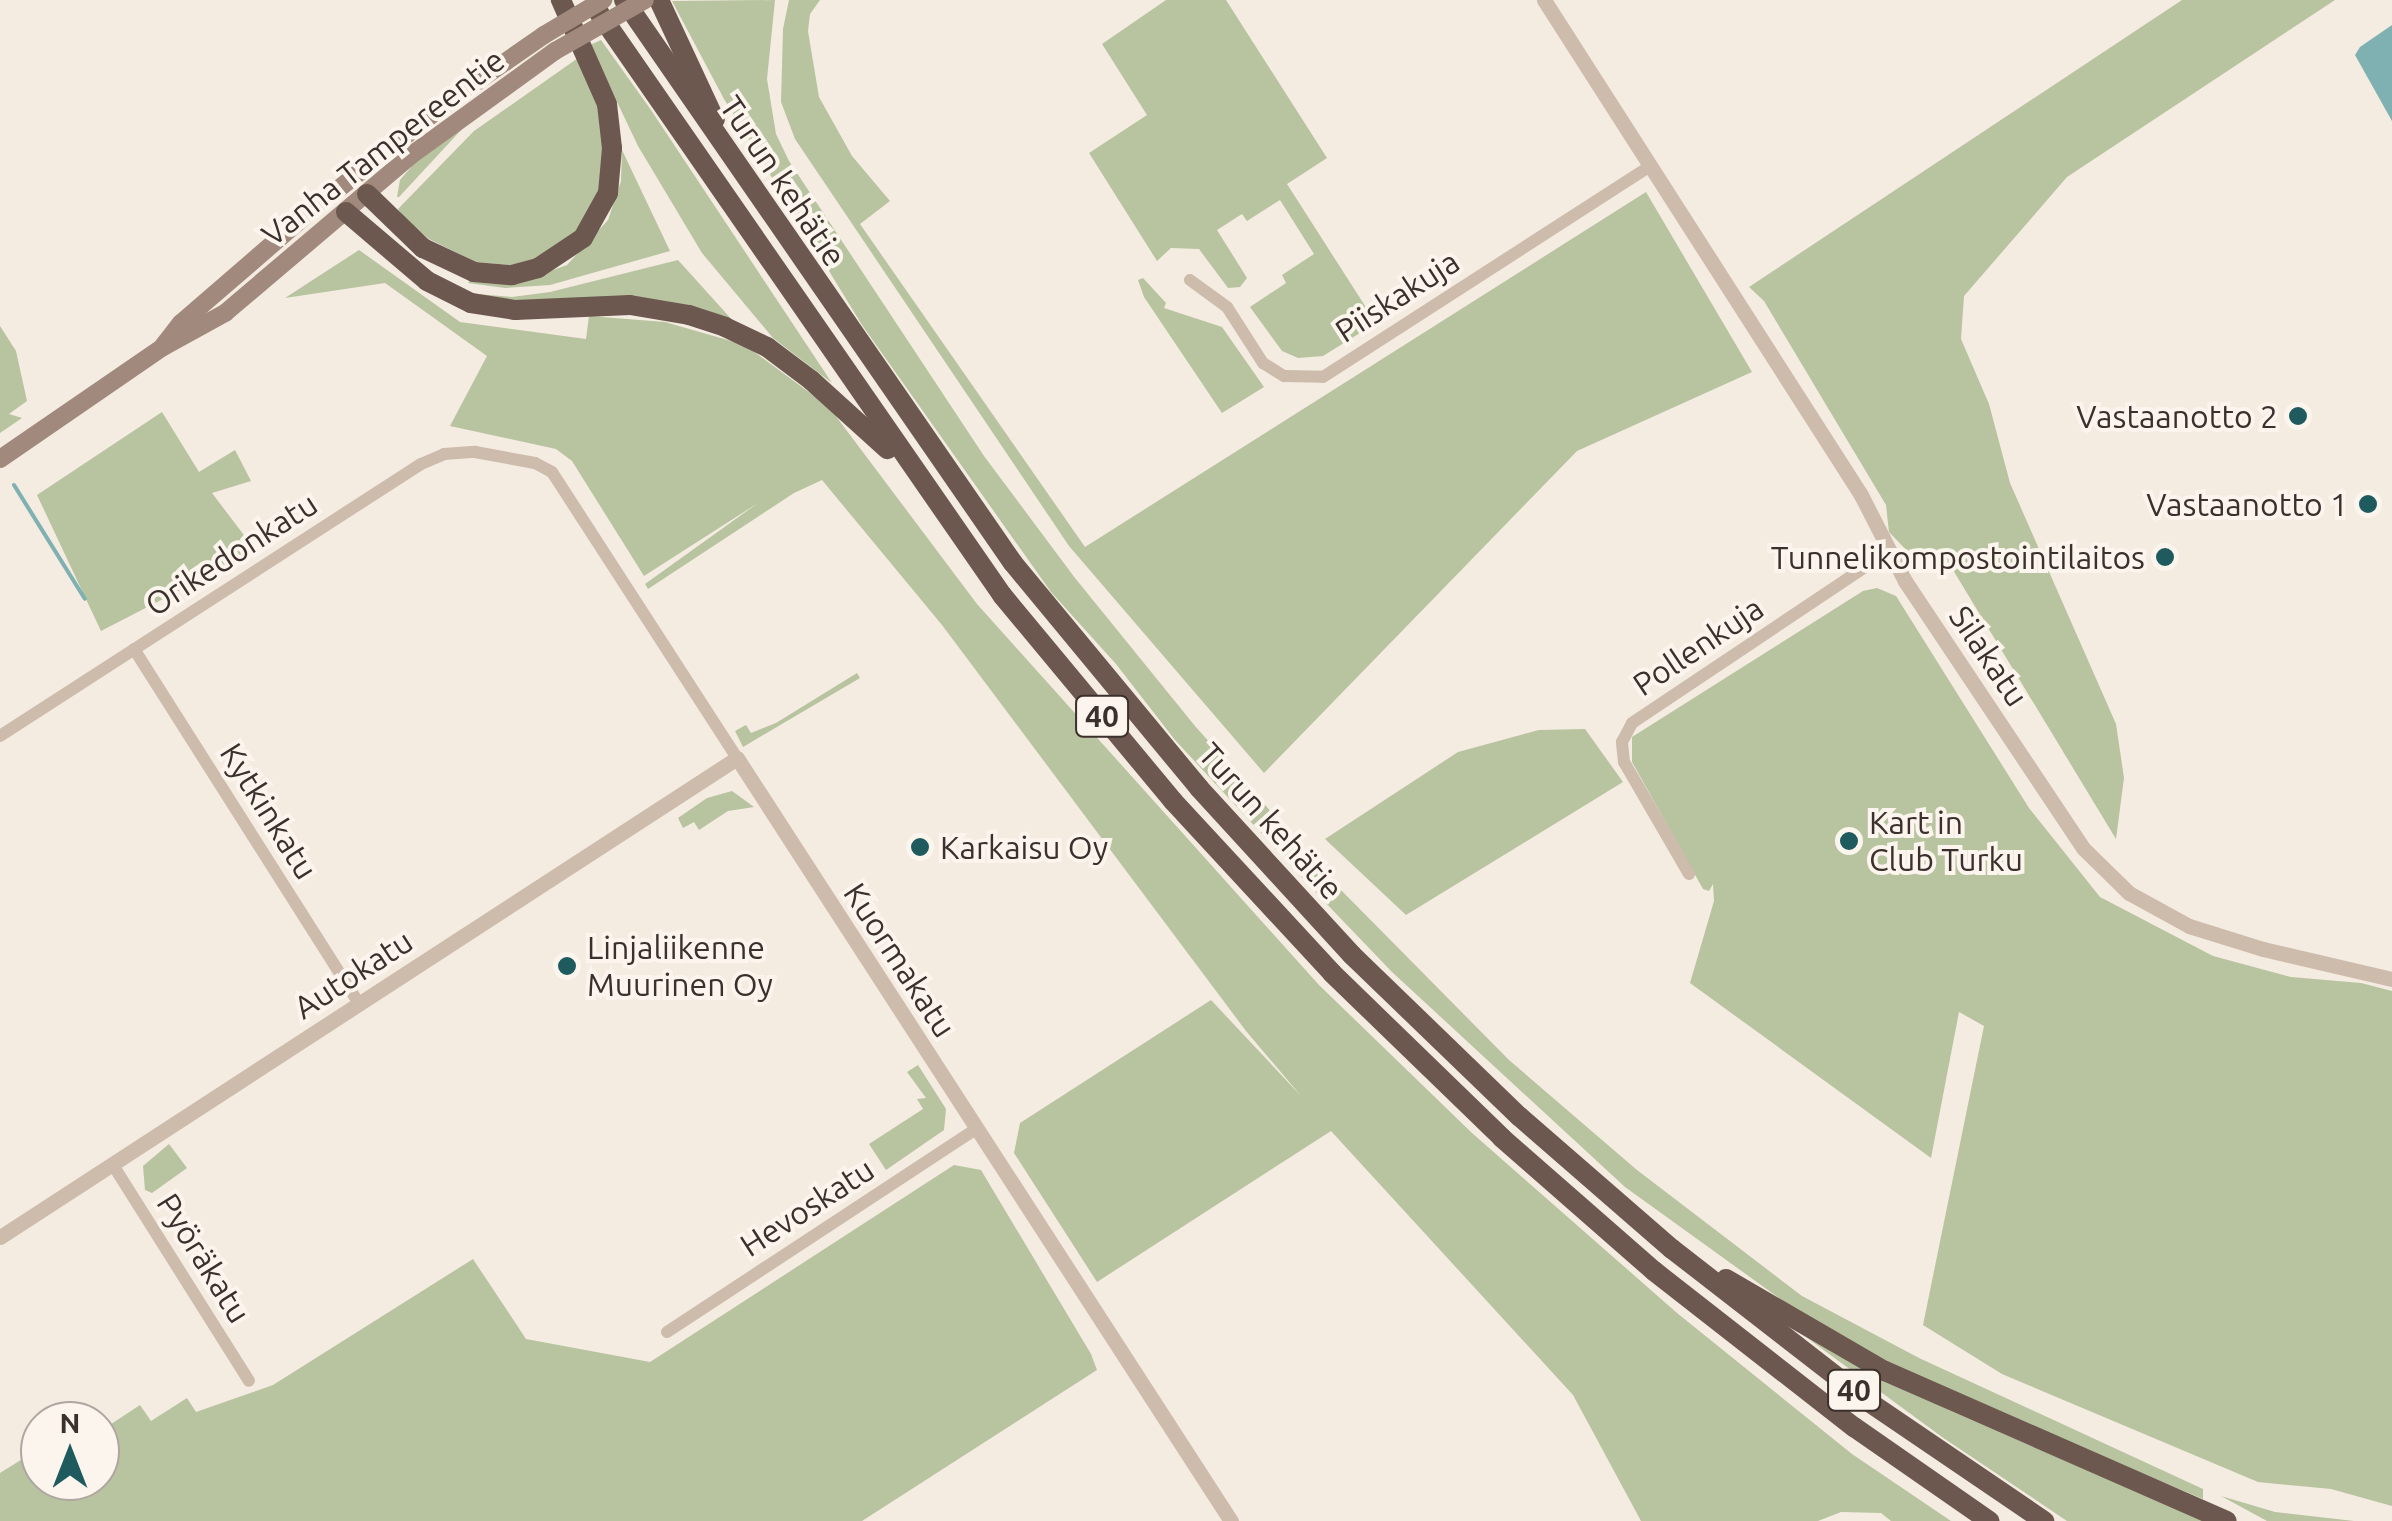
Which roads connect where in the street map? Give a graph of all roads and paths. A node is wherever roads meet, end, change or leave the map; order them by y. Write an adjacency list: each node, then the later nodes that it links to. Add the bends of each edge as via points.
1 (561, 0): 11 (highway, via 607,104 612,148 608,193 583,238 538,268 474,272 423,248)
2 (590, 0): 17 (highway, Turun kehätie / 40)
3 (603, 0): 10 (main road, Vanha Tampereentie, bridge, via 544,35)
4 (624, 0): 8 (highway, Turun kehätie / 40)
5 (644, 0): 11 (main road, Vanha Tampereentie, bridge, via 556,51)
6 (659, 0): 8 (highway)
7 (1544, 0): 9 (street, Silakatu)
8 (731, 159): 28 (highway, Turun kehätie / 40, via 1013,563 1199,788 1366,968 1520,1118)
9 (1650, 166): 13 (street, Piiskakuja, via 1323,376 1284,376 1263,362 1228,307); 18 (street, Silakatu, via 1860,495)
10 (341, 187): 11 (main road); 12 (main road); 14 (main road, Vanha Tampereentie, via 181,323)
11 (366, 194): 12 (main road, Vanha Tampereentie)
12 (346, 212): 14 (main road, Vanha Tampereentie, via 225,313); 17 (highway, via 428,281 470,303 515,310 630,305 725,328 811,380)
13 (1190, 280)
14 (163, 346): 16 (main road, Vanha Tampereentie)
15 (502, 457): 19 (street, Orikedonkatu, via 462,452 434,458); 21 (street, Kuormakatu, via 535,463 556,478)
16 (0, 459)
17 (912, 470): 32 (highway, Turun kehätie / 40, via 1099,713 1332,973 1502,1138 1654,1271 1838,1415)
18 (1887, 552): 22 (street, Pollenkuja, via 1632,724 1622,742 1624,762); 23 (street, Silakatu, via 2065,823 2106,873 2147,905 2208,933)
19 (134, 649): 20 (street, Orikedonkatu); 24 (street, Kytkinkatu)
20 (0, 736)
21 (737, 758): 24 (street, Autokatu); 25 (street, Kuormakatu)
22 (1690, 874)
23 (2392, 978)
24 (358, 1002): 26 (street, Autokatu)
25 (977, 1128): 29 (street, Hevoskatu); 31 (street, Kuormakatu)
26 (113, 1165): 27 (street, Autokatu); 30 (street, Pyöräkatu)
27 (0, 1237)
28 (1672, 1249): 33 (highway, Turun kehätie / 40, via 1869,1402); 34 (highway, via 1885,1371)
29 (667, 1332)
30 (249, 1381)
31 (1231, 1521)
32 (1989, 1521)
33 (2044, 1521)
34 (2226, 1521)

